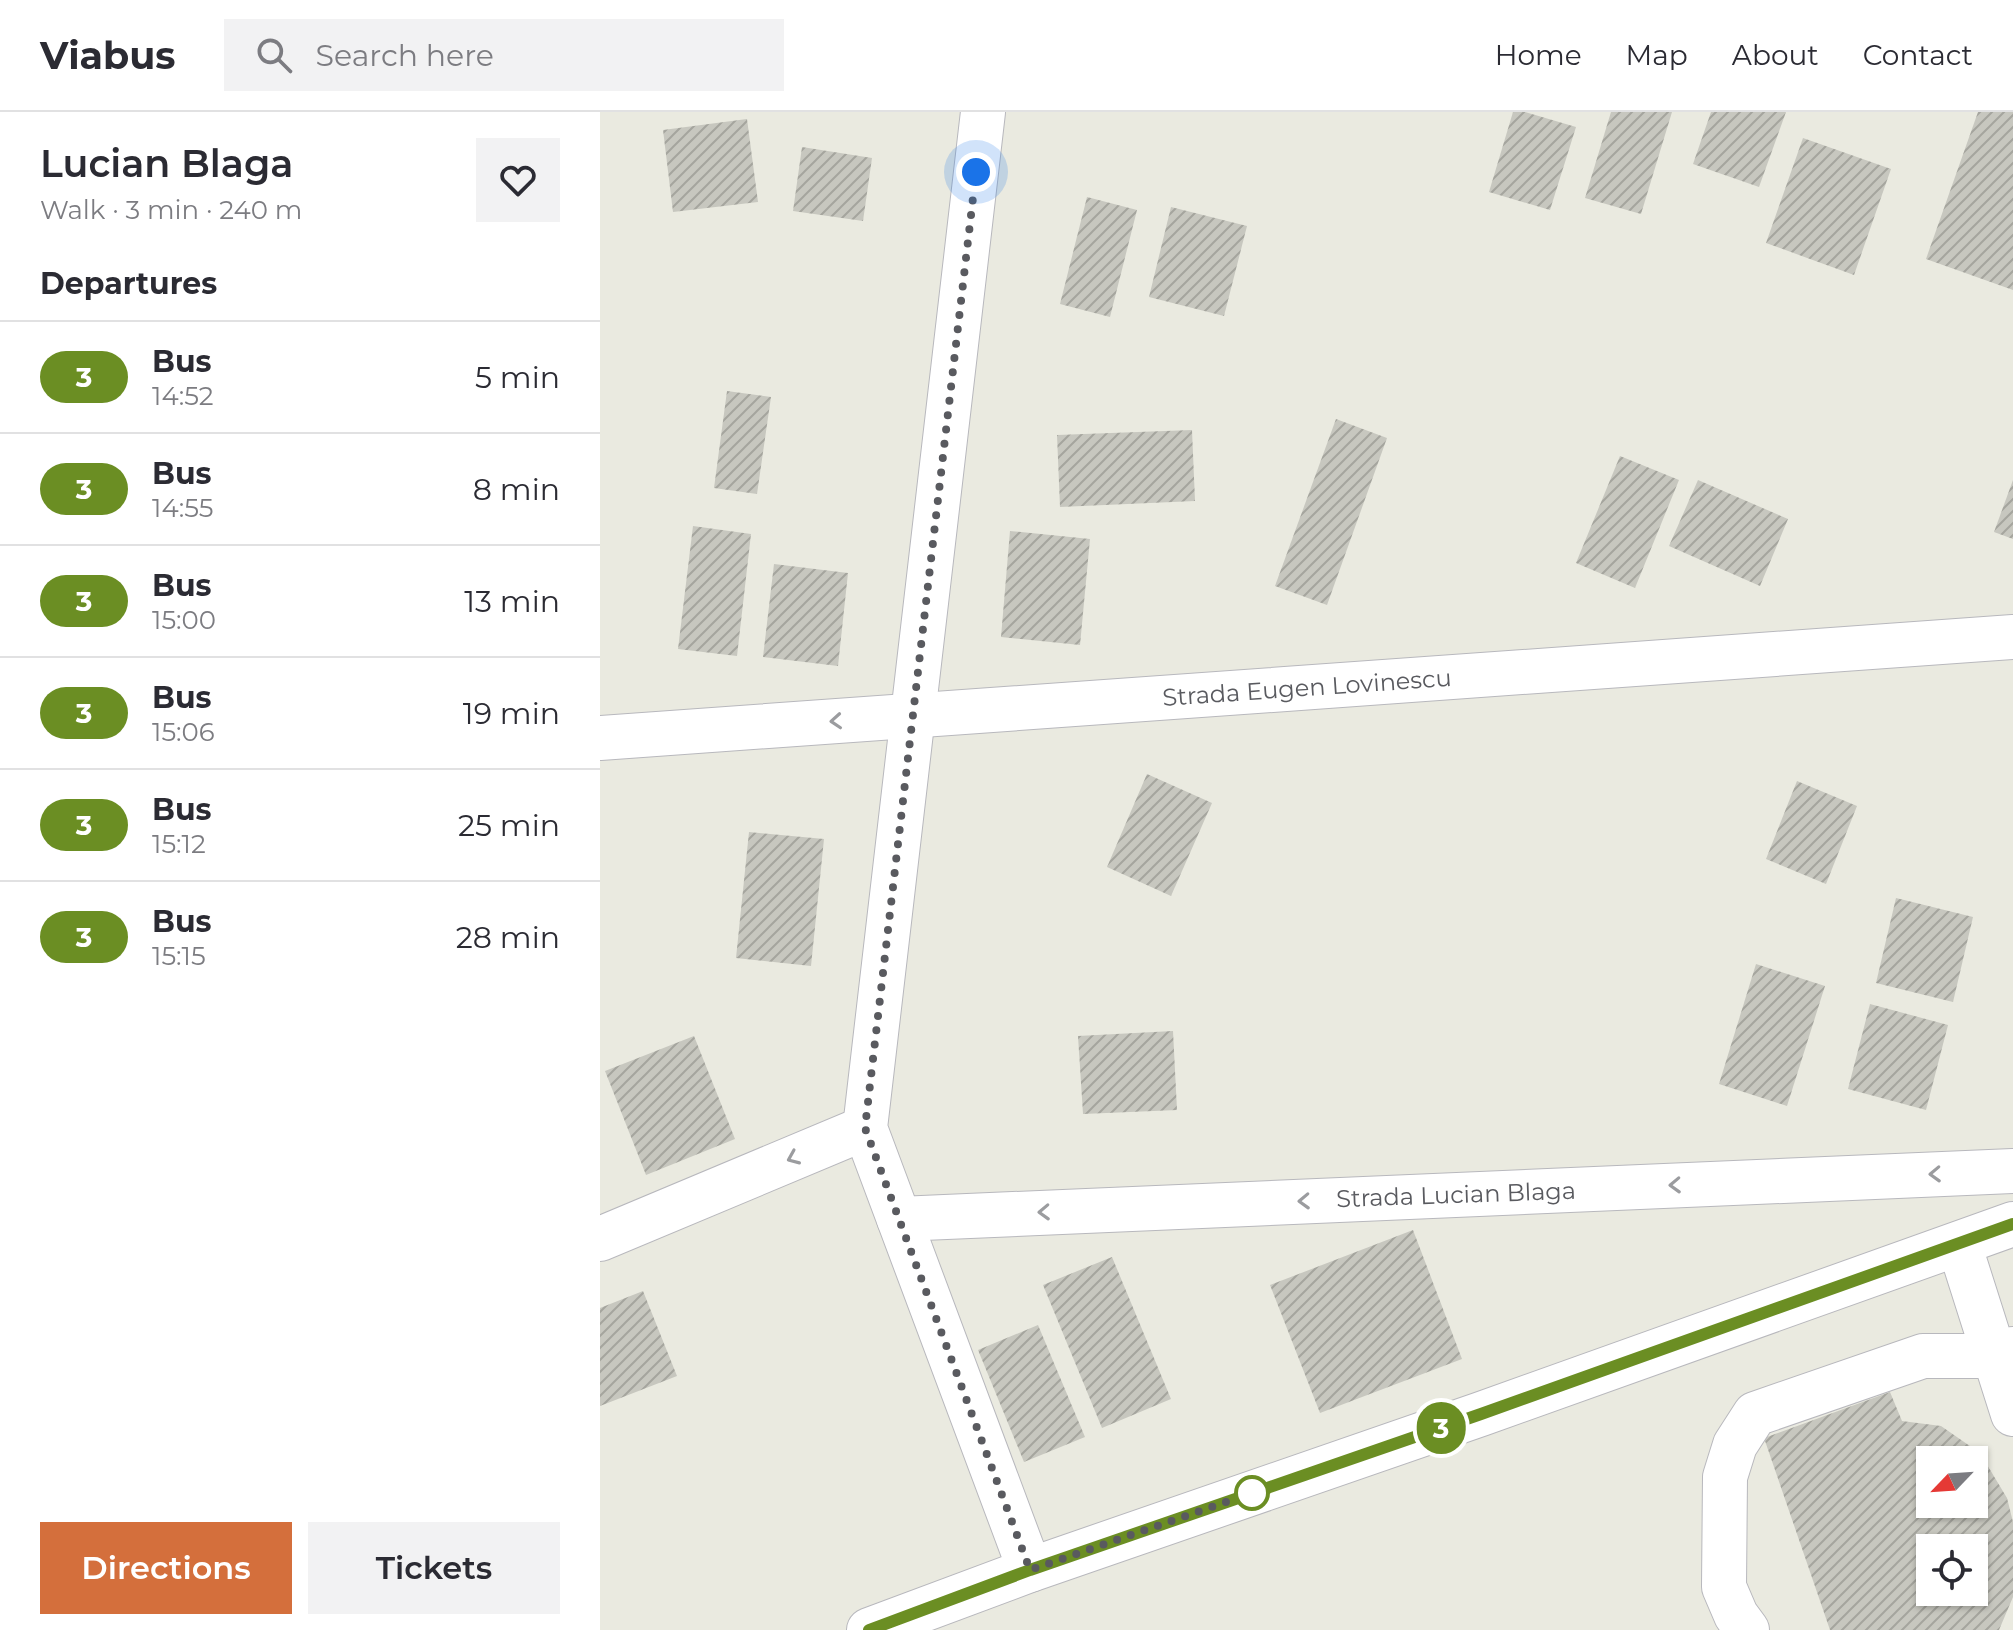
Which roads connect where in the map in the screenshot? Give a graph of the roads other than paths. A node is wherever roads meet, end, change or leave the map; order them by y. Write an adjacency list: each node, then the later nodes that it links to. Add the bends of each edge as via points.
1 (983, 112): 3 (street)
2 (2013, 637): 3 (street, Strada Eugen Lovinescu)
3 (913, 716): 4 (street, Strada Eugen Lovinescu, one-way to 4); 5 (street)
4 (600, 738)
5 (865, 1128): 7 (street); 9 (street, one-way to 9)
6 (2013, 1171): 7 (street, Strada Lucian Blaga, one-way to 7)
7 (899, 1219): 13 (street)
8 (2013, 1224): 10 (street)
9 (600, 1239)
10 (1959, 1244): 11 (street); 13 (street)
11 (2004, 1353): 12 (street); 15 (street, via 1923,1356 1755,1414 1735,1445 1725,1477 1724,1587)
12 (2013, 1414)
13 (1030, 1570): 14 (street)
14 (869, 1630)
15 (1747, 1630)

